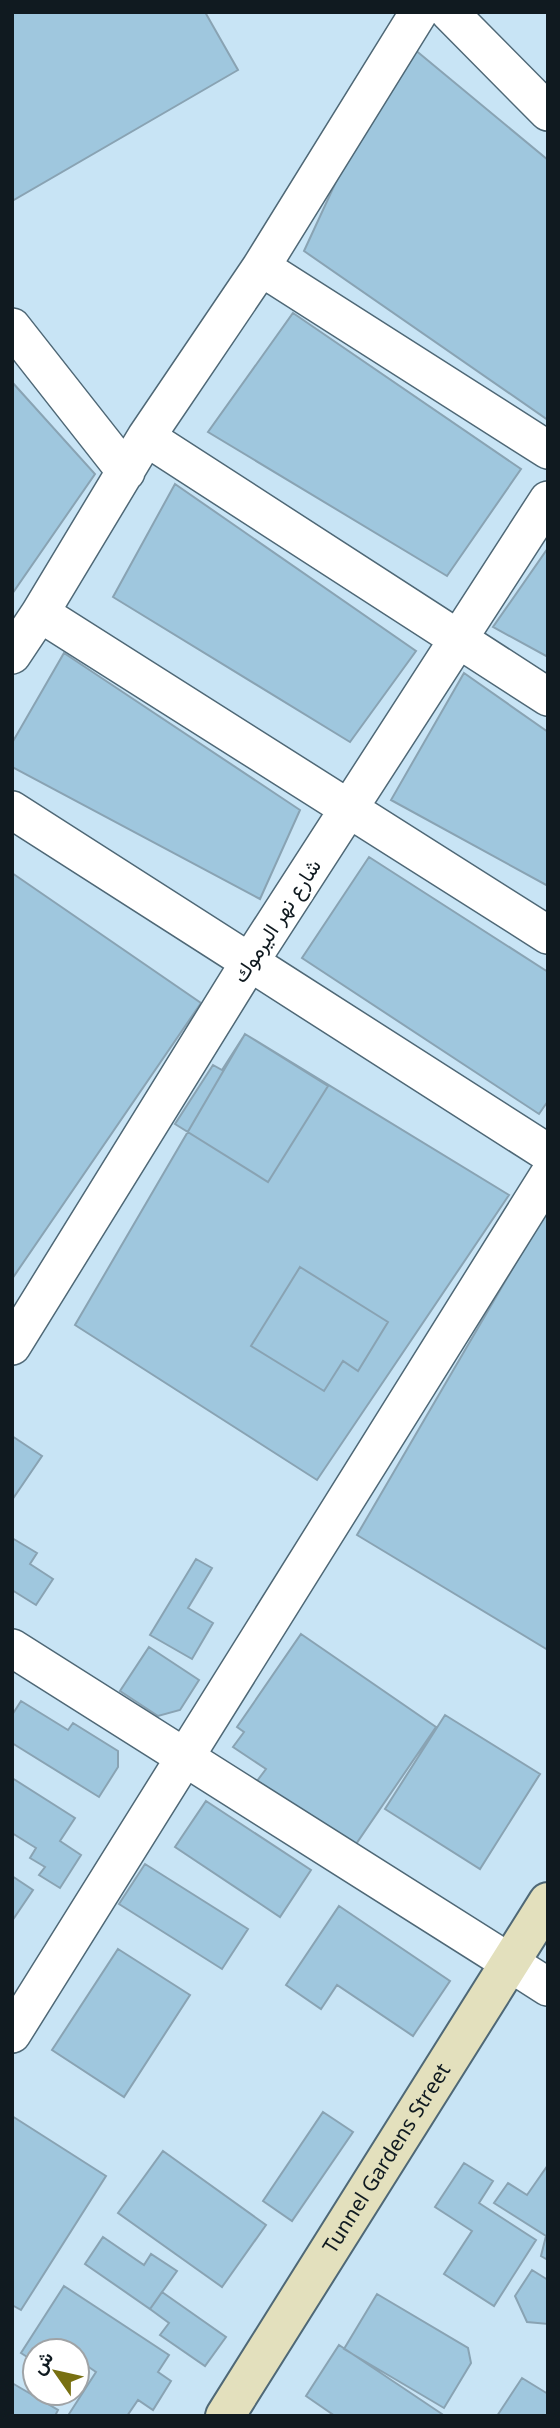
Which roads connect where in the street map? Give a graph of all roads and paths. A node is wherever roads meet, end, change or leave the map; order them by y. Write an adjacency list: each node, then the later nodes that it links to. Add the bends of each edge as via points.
1 (419, 12): 4 (street)
2 (449, 12): 3 (street)
3 (548, 111)
4 (261, 267): 6 (street); 7 (street)
5 (12, 327): 8 (street)
6 (146, 438): 8 (street); 11 (street)
7 (548, 450)
8 (126, 472): 10 (street)
9 (548, 500): 11 (street, شارع نهر اليرموك)
10 (40, 613): 12 (street); 14 (street)
11 (458, 640): 13 (street); 14 (street, شارع نهر اليرموك)
12 (12, 655)
13 (548, 697)
14 (350, 807): 16 (street); 17 (street, شارع نهر اليرموك)
15 (12, 810): 17 (street)
16 (548, 935)
17 (249, 962): 18 (street); 20 (street, شارع نهر اليرموك)
18 (548, 1153)
19 (548, 1176): 22 (street)
20 (12, 1346)
21 (12, 1648): 22 (street)
22 (186, 1758): 24 (street); 26 (street)
23 (548, 1902): 24 (main road, Tunnel Gardens Street)
24 (510, 1964): 25 (street); 27 (main road, Tunnel Gardens Street)
25 (548, 1987)
26 (12, 2034)
27 (225, 2416)

